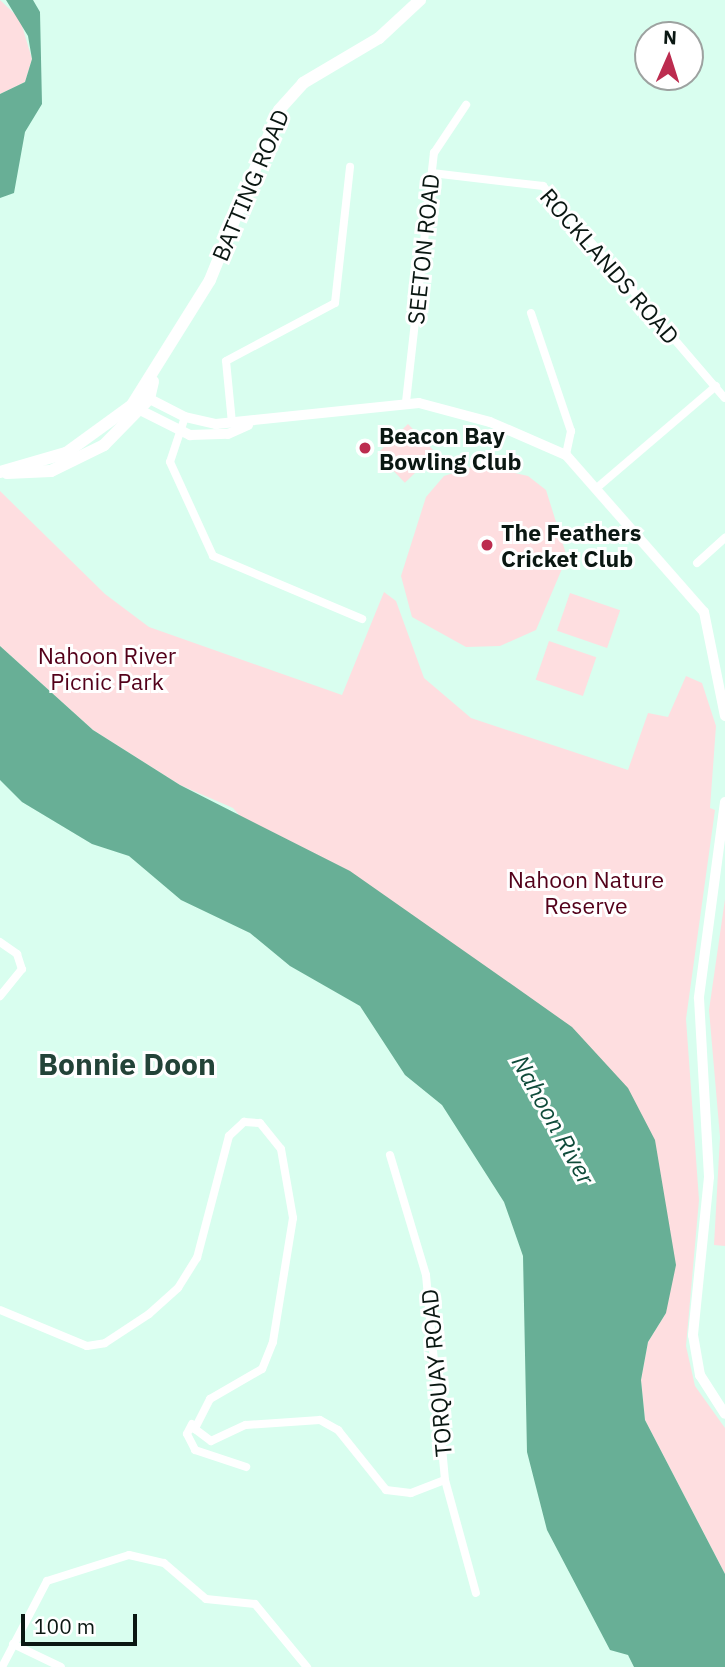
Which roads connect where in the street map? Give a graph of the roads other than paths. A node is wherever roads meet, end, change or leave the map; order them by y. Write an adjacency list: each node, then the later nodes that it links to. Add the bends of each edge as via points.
1 (420, 0): 7 (main road, BATTING ROAD, via 379,38 303,83 279,110 236,225)
2 (466, 105): 4 (street, SEETON ROAD, via 438,143)
3 (350, 167): 12 (street, via 335,303 226,361)
4 (432, 173): 6 (street, ROCKLANDS ROAD, via 543,186); 9 (street, SEETON ROAD)
5 (531, 313): 15 (street, via 571,431)
6 (716, 386): 8 (street, ROCKLANDS ROAD); 17 (street)
7 (145, 397): 10 (main road, BATTING ROAD); 11 (street)
8 (725, 398)
9 (406, 402): 13 (street); 15 (street, via 490,422)
10 (136, 409): 14 (street); 16 (main road, BATTING ROAD, via 66,453)
11 (185, 418): 12 (street); 14 (street)
12 (232, 423): 13 (street)
13 (249, 424): 14 (street, via 222,435)
14 (179, 433): 20 (street, via 170,462 213,556)
15 (566, 455): 17 (street)
16 (1, 472)
17 (599, 486): 21 (street, via 704,612)
18 (725, 538): 19 (street)
19 (697, 563)
20 (362, 618)
21 (725, 716)
22 (725, 802): 27 (street, via 699,998 709,1177 693,1335 700,1375)
23 (0, 942): 24 (street, via 17,954 22,969)
24 (0, 996)
25 (390, 1155): 30 (street, TORQUAY ROAD, via 432,1304)
26 (0, 1310): 28 (street, via 87,1346 141,1320 194,1266 229,1136 244,1122 266,1126 281,1149 293,1218 271,1349 262,1369 218,1392)
27 (725, 1414)
28 (192, 1424): 29 (street, via 187,1434 195,1450); 30 (street, via 211,1441 246,1424 320,1420 338,1430 386,1490 411,1493)
29 (246, 1467)
30 (445, 1480): 31 (street, TORQUAY ROAD)
31 (476, 1593)
32 (13, 1644): 33 (street); 34 (street); 35 (street, via 47,1581 88,1563 135,1555 164,1563 205,1599 255,1604)
33 (2, 1667)
34 (61, 1667)
35 (307, 1667)

